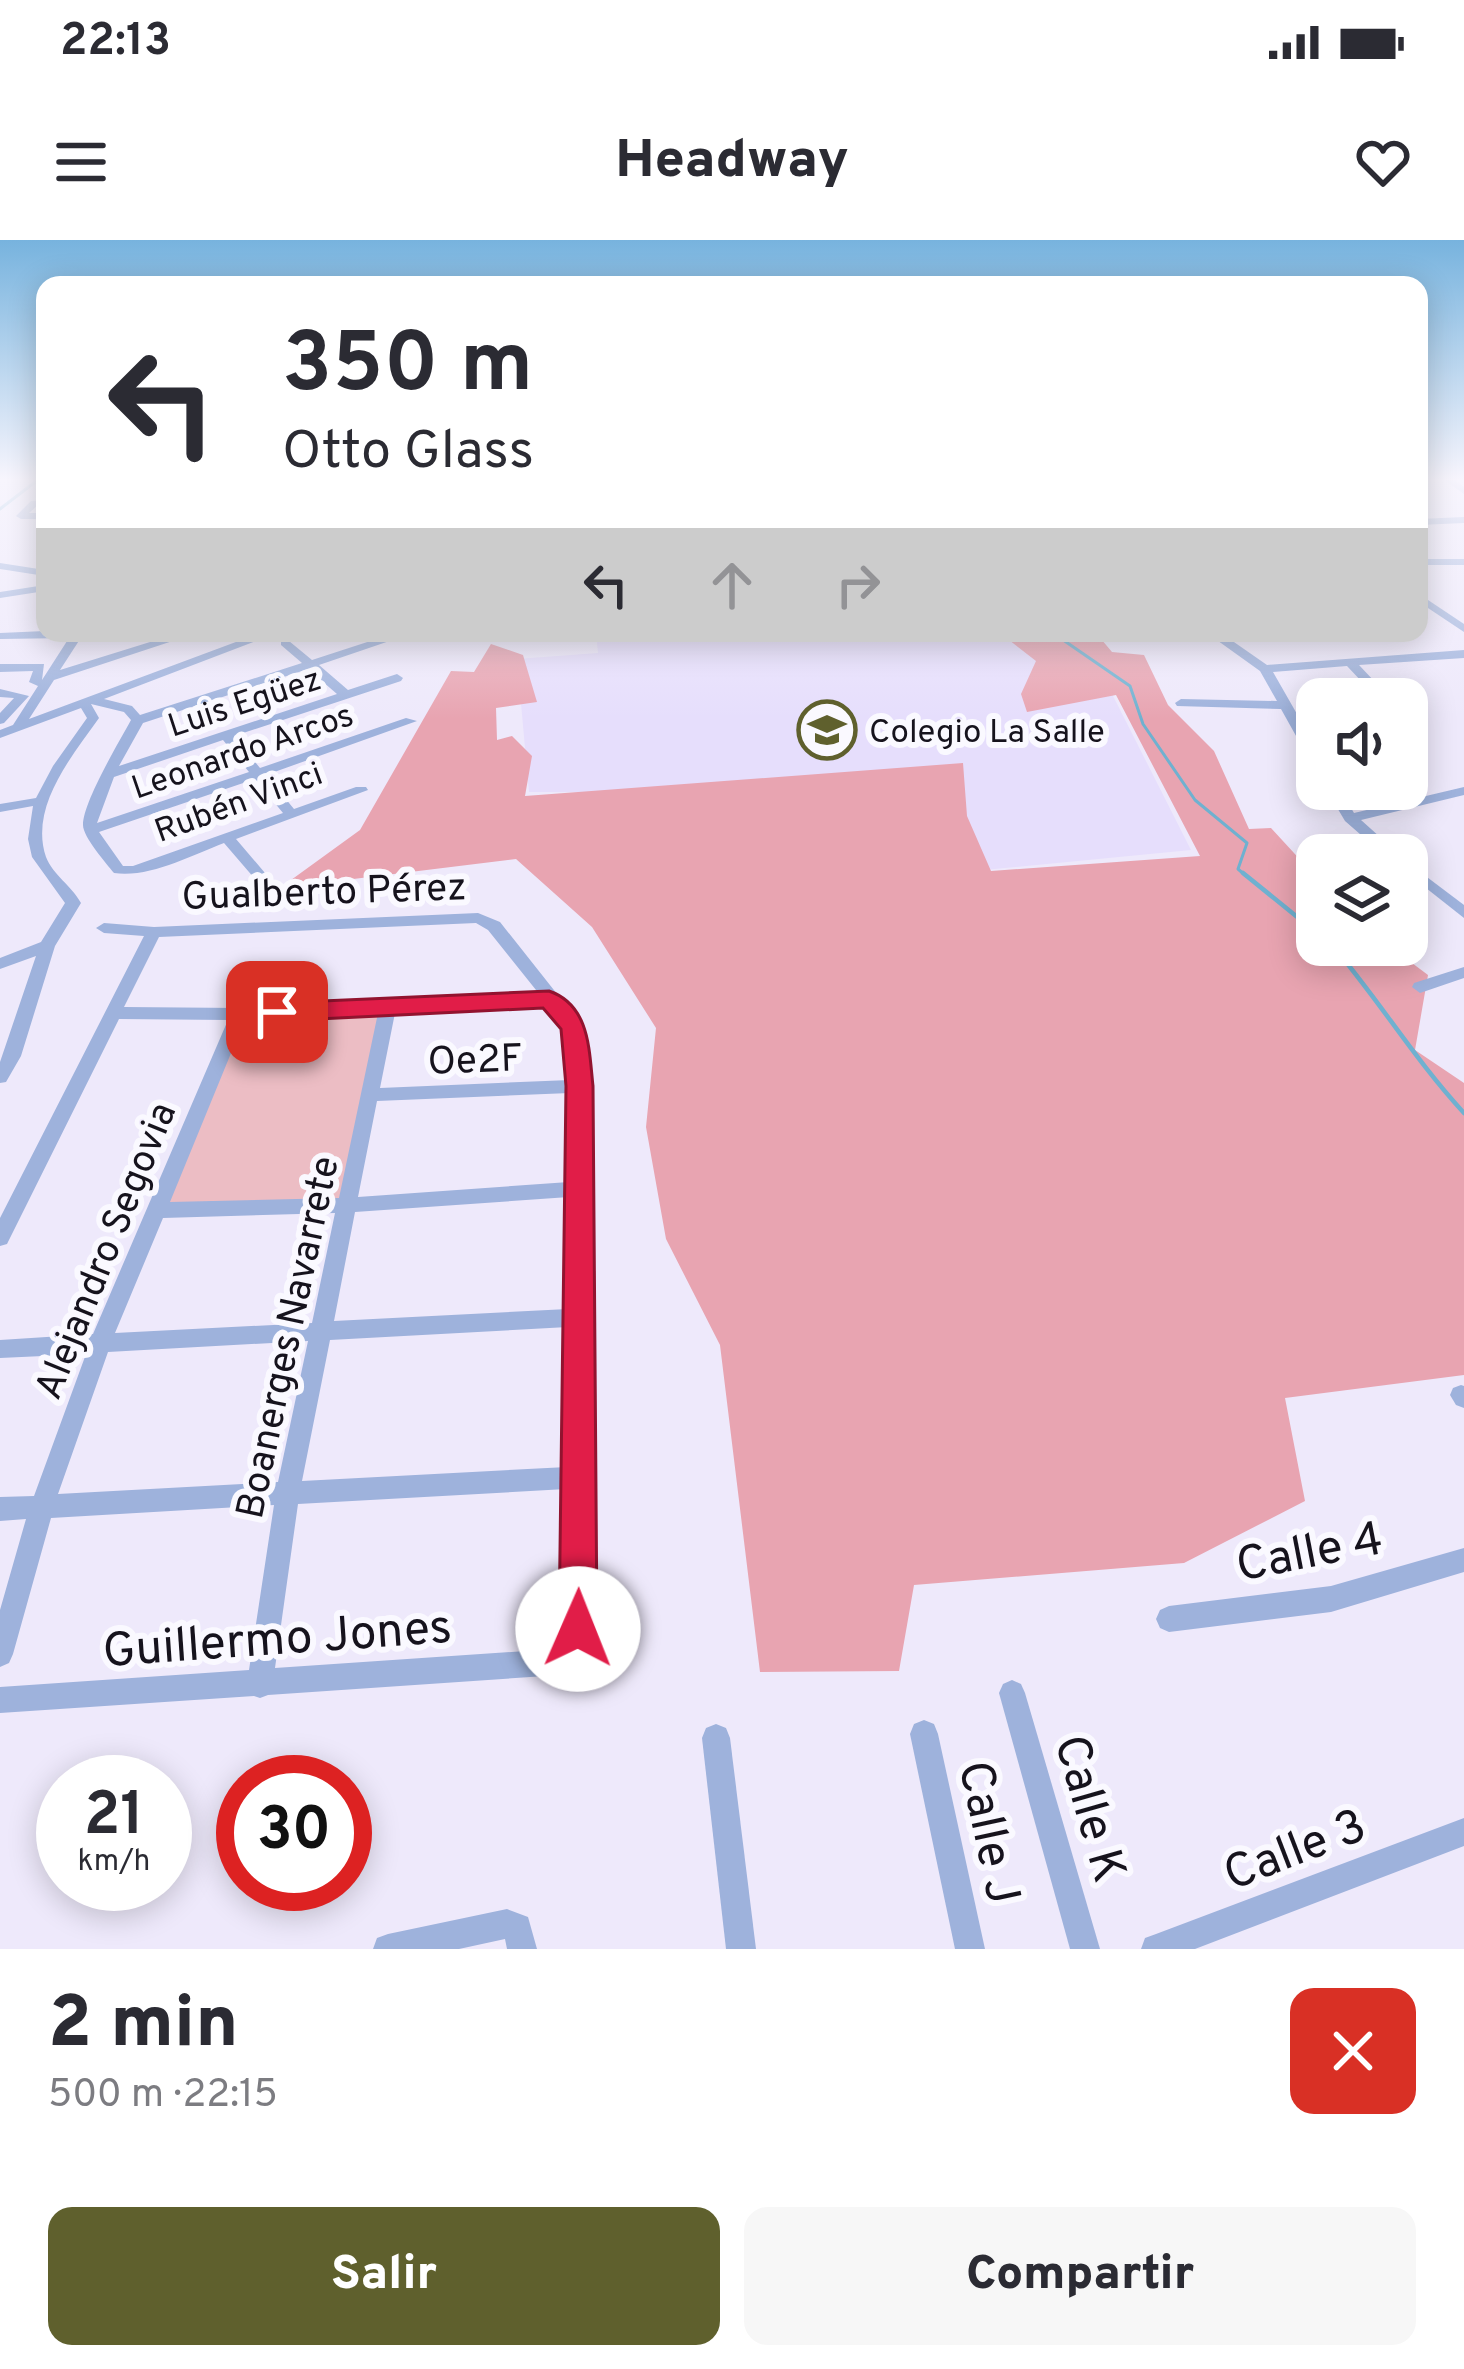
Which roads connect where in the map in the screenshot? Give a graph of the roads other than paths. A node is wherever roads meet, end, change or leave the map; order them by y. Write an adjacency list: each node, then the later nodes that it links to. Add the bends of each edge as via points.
1 (1428, 562): 2 (street)
2 (1464, 562)
3 (0, 568): 4 (street)
4 (36, 572)
5 (36, 590): 6 (street)
6 (0, 596)
7 (1428, 603): 8 (street)
8 (1464, 629)
9 (36, 635): 10 (street)
10 (0, 636)
11 (72, 642): 24 (street)
12 (164, 642): 24 (street)
13 (242, 642): 27 (street)
14 (378, 642): 19 (street)
15 (1226, 642): 21 (street)
16 (285, 643): 19 (street)
17 (1464, 654): 18 (street)
18 (1350, 663): 21 (street); 23 (street)
19 (310, 664): 26 (street); 32 (street)
20 (0, 668): 24 (street, via 40,667 35,682)
21 (1265, 669): 29 (street)
22 (397, 678): 26 (street, Luis Egüez)
23 (1365, 678)
24 (48, 681): 35 (street)
25 (0, 693): 31 (street, via 23,697)
26 (346, 695): 38 (street, Luis Egüez)
27 (91, 703): 30 (street); 32 (street, via 128,709); 36 (street)
28 (1181, 703): 29 (street)
29 (1285, 705): 34 (street)
30 (67, 713): 35 (street); 36 (street)
31 (0, 720)
32 (138, 720): 40 (street)
33 (411, 721): 39 (street, Leonardo Arcos)
34 (1296, 724)
35 (17, 728): 37 (street)
36 (84, 730): 43 (street)
37 (0, 734)
38 (226, 736): 39 (street); 40 (street, Luis Egüez)
39 (257, 773): 46 (street); 48 (street, Leonardo Arcos)
40 (108, 774): 48 (street)
41 (361, 790): 46 (street, Rubén Vinci)
42 (1464, 791): 47 (street)
43 (41, 800): 44 (street); 56 (street, via 39,860 73,898)
44 (0, 808)
45 (1345, 810): 47 (street)
46 (291, 814): 50 (street, Rubén Vinci)
47 (1350, 818): 49 (street)
48 (90, 830): 50 (street, Rubén Vinci, via 116,868 135,870)
49 (1369, 834)
50 (226, 837): 51 (street)
51 (260, 876)
52 (1428, 883): 53 (street)
53 (1464, 913)
54 (104, 928): 55 (street, Gualberto Pérez)
55 (154, 932): 60 (street, Gualberto Pérez, via 478,918 494,926); 62 (street)
56 (47, 946): 57 (street); 64 (street)
57 (0, 964)
58 (1464, 972): 59 (street)
59 (1420, 986)
60 (549, 1000): 61 (street); 65 (street, Gualberto Pérez, via 578,1037)
61 (388, 1005): 63 (street); 66 (street, Boanerges Navarrete)
62 (115, 1012): 63 (street); 70 (street)
63 (239, 1014): 69 (street, Alejandro Segovia)
64 (0, 1077)
65 (579, 1086): 66 (street, Oe2F); 67 (street, Gualberto Pérez)
66 (373, 1095): 68 (street, Boanerges Navarrete)
67 (578, 1189): 68 (street); 71 (street, Gualberto Pérez)
68 (350, 1205): 69 (street); 72 (street, Boanerges Navarrete)
69 (160, 1210): 73 (street, Alejandro Segovia)
70 (0, 1238)
71 (580, 1317): 72 (street); 75 (street, Gualberto Pérez)
72 (323, 1333): 73 (street); 76 (street, Boanerges Navarrete)
73 (100, 1344): 74 (street); 77 (street, Alejandro Segovia)
74 (0, 1349)
75 (580, 1477): 76 (street); 82 (street, Gualberto Pérez, via 578,1629)
76 (288, 1491): 77 (street); 83 (street, Boanerges Navarrete)
77 (42, 1506): 78 (street); 81 (street, Alejandro Segovia)
78 (0, 1509)
79 (1464, 1560): 80 (street, Calle 4, via 1331,1599)
80 (1169, 1619)
81 (0, 1654)
82 (560, 1662): 83 (street, Guillermo Jones)
83 (260, 1685): 85 (street, Guillermo Jones)
84 (1012, 1693): 93 (street, Calle K)
85 (0, 1700)
86 (924, 1735): 92 (street, Calle J)
87 (716, 1738): 91 (street)
88 (1464, 1832): 94 (street, Calle 3)
89 (519, 1938): 90 (street, via 507,1924)
90 (388, 1949)
91 (741, 1949)
92 (970, 1949)
93 (1085, 1949)
94 (1156, 1949)

